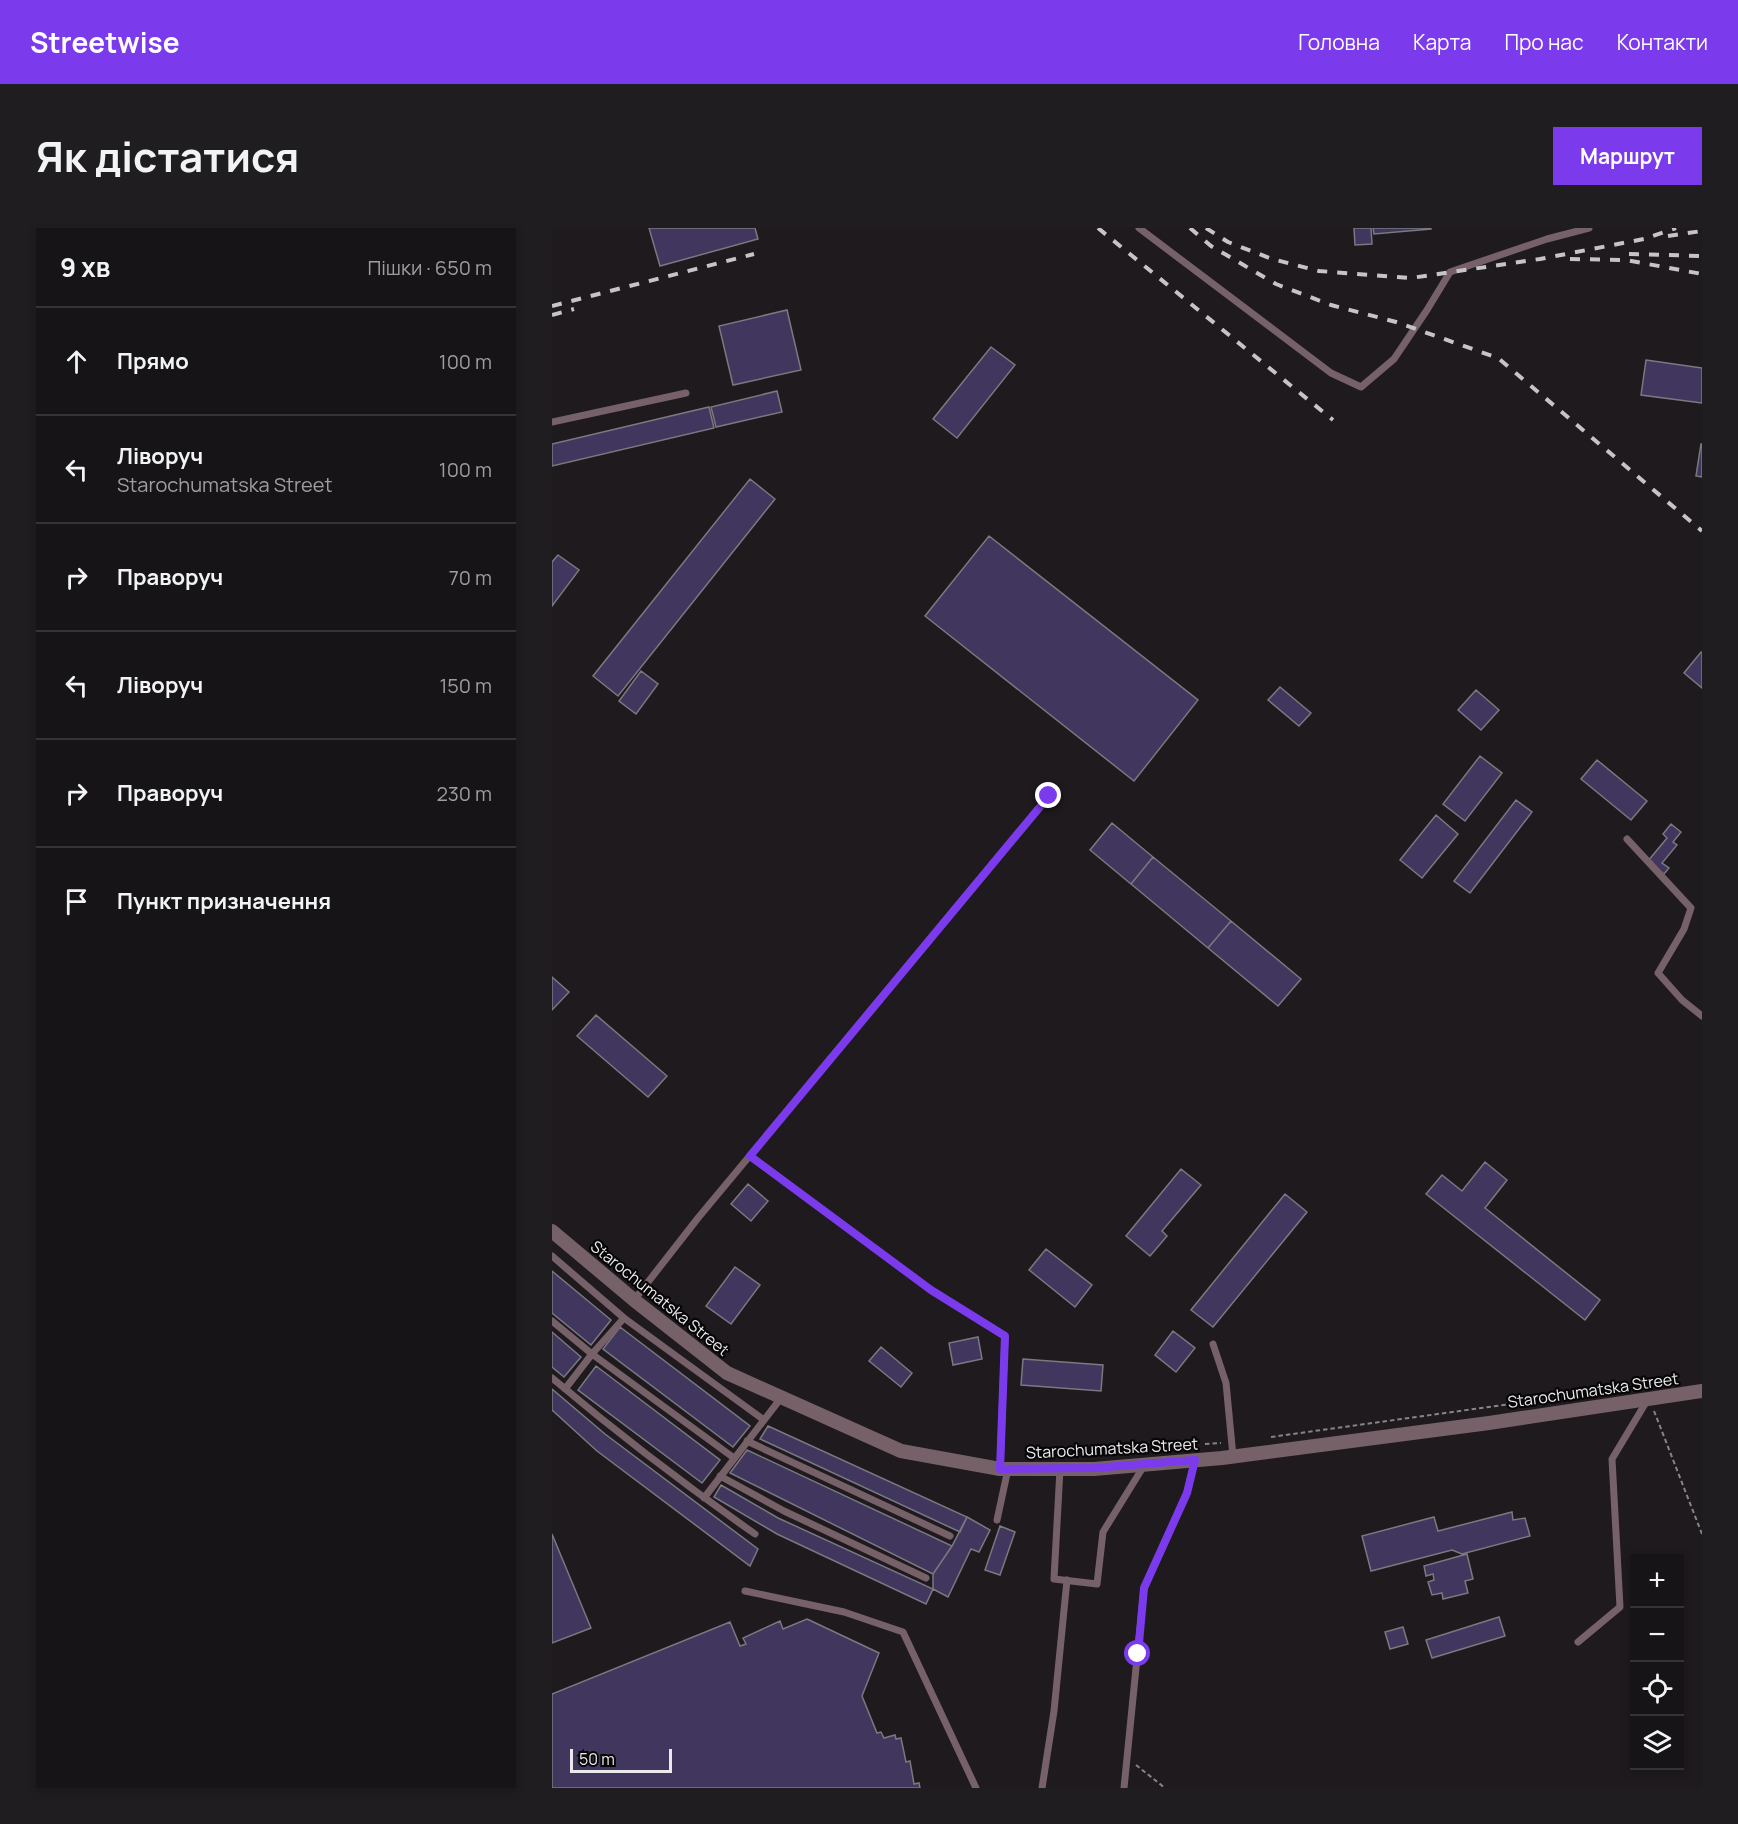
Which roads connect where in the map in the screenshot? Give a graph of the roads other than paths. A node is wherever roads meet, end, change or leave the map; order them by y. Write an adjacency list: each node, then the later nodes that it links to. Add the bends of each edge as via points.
1 (1139, 228): 2 (lane, via 1331,373 1361,387 1394,359 1450,272)
2 (1589, 228)
3 (686, 393): 4 (lane)
4 (552, 422)
5 (1049, 796): 8 (lane)
6 (1627, 839): 7 (lane, via 1690,908 1684,929 1658,973)
7 (1702, 1016)
8 (750, 1156): 11 (lane); 27 (lane, via 931,1290 1005,1336)
9 (552, 1231): 11 (street, Starochumatska Street)
10 (552, 1256): 12 (lane)
11 (634, 1300): 19 (street, Starochumatska Street, via 727,1373)
12 (624, 1318): 15 (lane); 21 (lane)
13 (552, 1320): 15 (lane)
14 (1213, 1344): 23 (lane, via 1226,1383)
15 (592, 1354): 17 (lane); 24 (lane)
16 (552, 1378): 17 (lane)
17 (565, 1389): 30 (lane)
18 (1702, 1391): 20 (street, Starochumatska Street)
19 (782, 1398): 21 (lane); 27 (street, Starochumatska Street, via 901,1452)
20 (1648, 1398): 23 (street, Starochumatska Street); 37 (lane, via 1612,1459 1620,1607)
21 (764, 1420): 22 (lane)
22 (747, 1441): 24 (lane); 33 (lane)
23 (1233, 1456): 25 (street, Starochumatska Street)
24 (734, 1458): 29 (lane)
25 (1195, 1460): 26 (street, Starochumatska Street); 40 (lane, via 1187,1493 1144,1588)
26 (1145, 1464): 28 (street, Starochumatska Street); 35 (lane, via 1103,1532 1097,1584)
27 (1004, 1469): 28 (street, Starochumatska Street); 31 (lane)
28 (1060, 1469): 35 (lane, via 1054,1579)
29 (720, 1476): 30 (lane); 34 (lane)
30 (704, 1498): 32 (lane)
31 (998, 1520)
32 (755, 1534)
33 (950, 1536)
34 (926, 1578)
35 (1067, 1580): 39 (lane)
36 (745, 1591): 38 (lane, via 844,1612 903,1632)
37 (1578, 1642)
38 (976, 1788)
39 (1042, 1788)
40 (1124, 1788)

